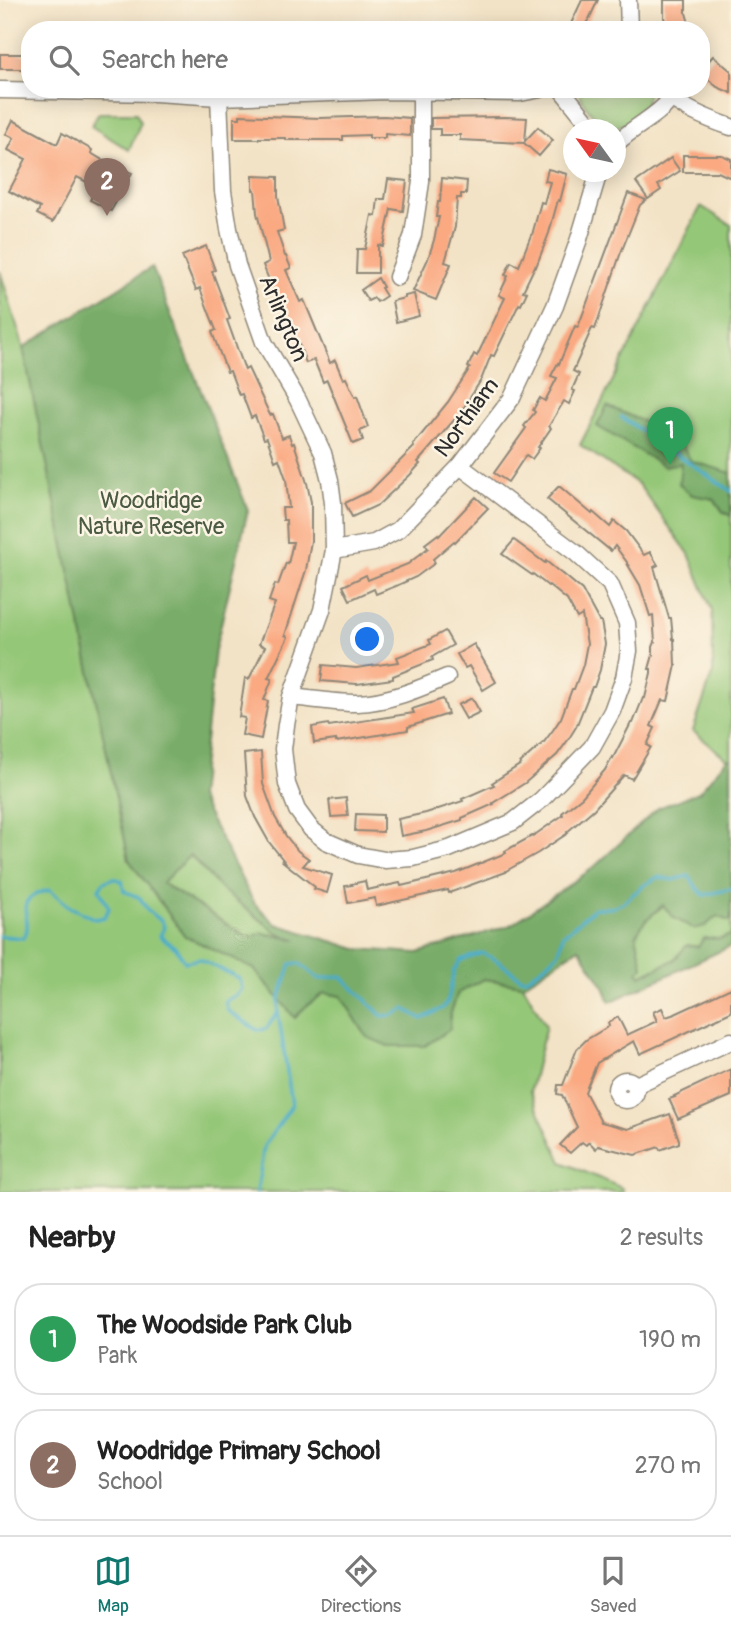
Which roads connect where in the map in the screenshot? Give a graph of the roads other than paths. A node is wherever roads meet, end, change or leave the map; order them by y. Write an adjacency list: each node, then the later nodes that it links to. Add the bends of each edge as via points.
1 (628, 0): 2 (street)
2 (626, 21)
3 (0, 90): 4 (street)
4 (21, 90)
5 (219, 98): 16 (street, Arlington, via 223,191 237,265 264,342 324,453)
6 (421, 98): 14 (street, via 421,182 413,236)
7 (568, 98): 10 (street)
8 (664, 98): 12 (street, via 658,113)
9 (671, 98): 11 (street)
10 (585, 119)
11 (731, 127)
12 (626, 134)
13 (596, 182): 15 (street, Northiam, via 555,306 512,398)
14 (397, 277)
15 (460, 466): 16 (street, Northiam, via 398,530 374,543); 18 (street, Arlington, via 610,584 627,623 629,651 612,710 592,747 541,800 513,821 449,849 385,860 358,855 326,841 297,810 287,784 283,749)
16 (334, 550): 18 (street, Arlington, via 322,610)
17 (447, 677): 18 (street, via 390,698 359,703)
18 (291, 697)
19 (731, 1041): 20 (street)
20 (636, 1085)

